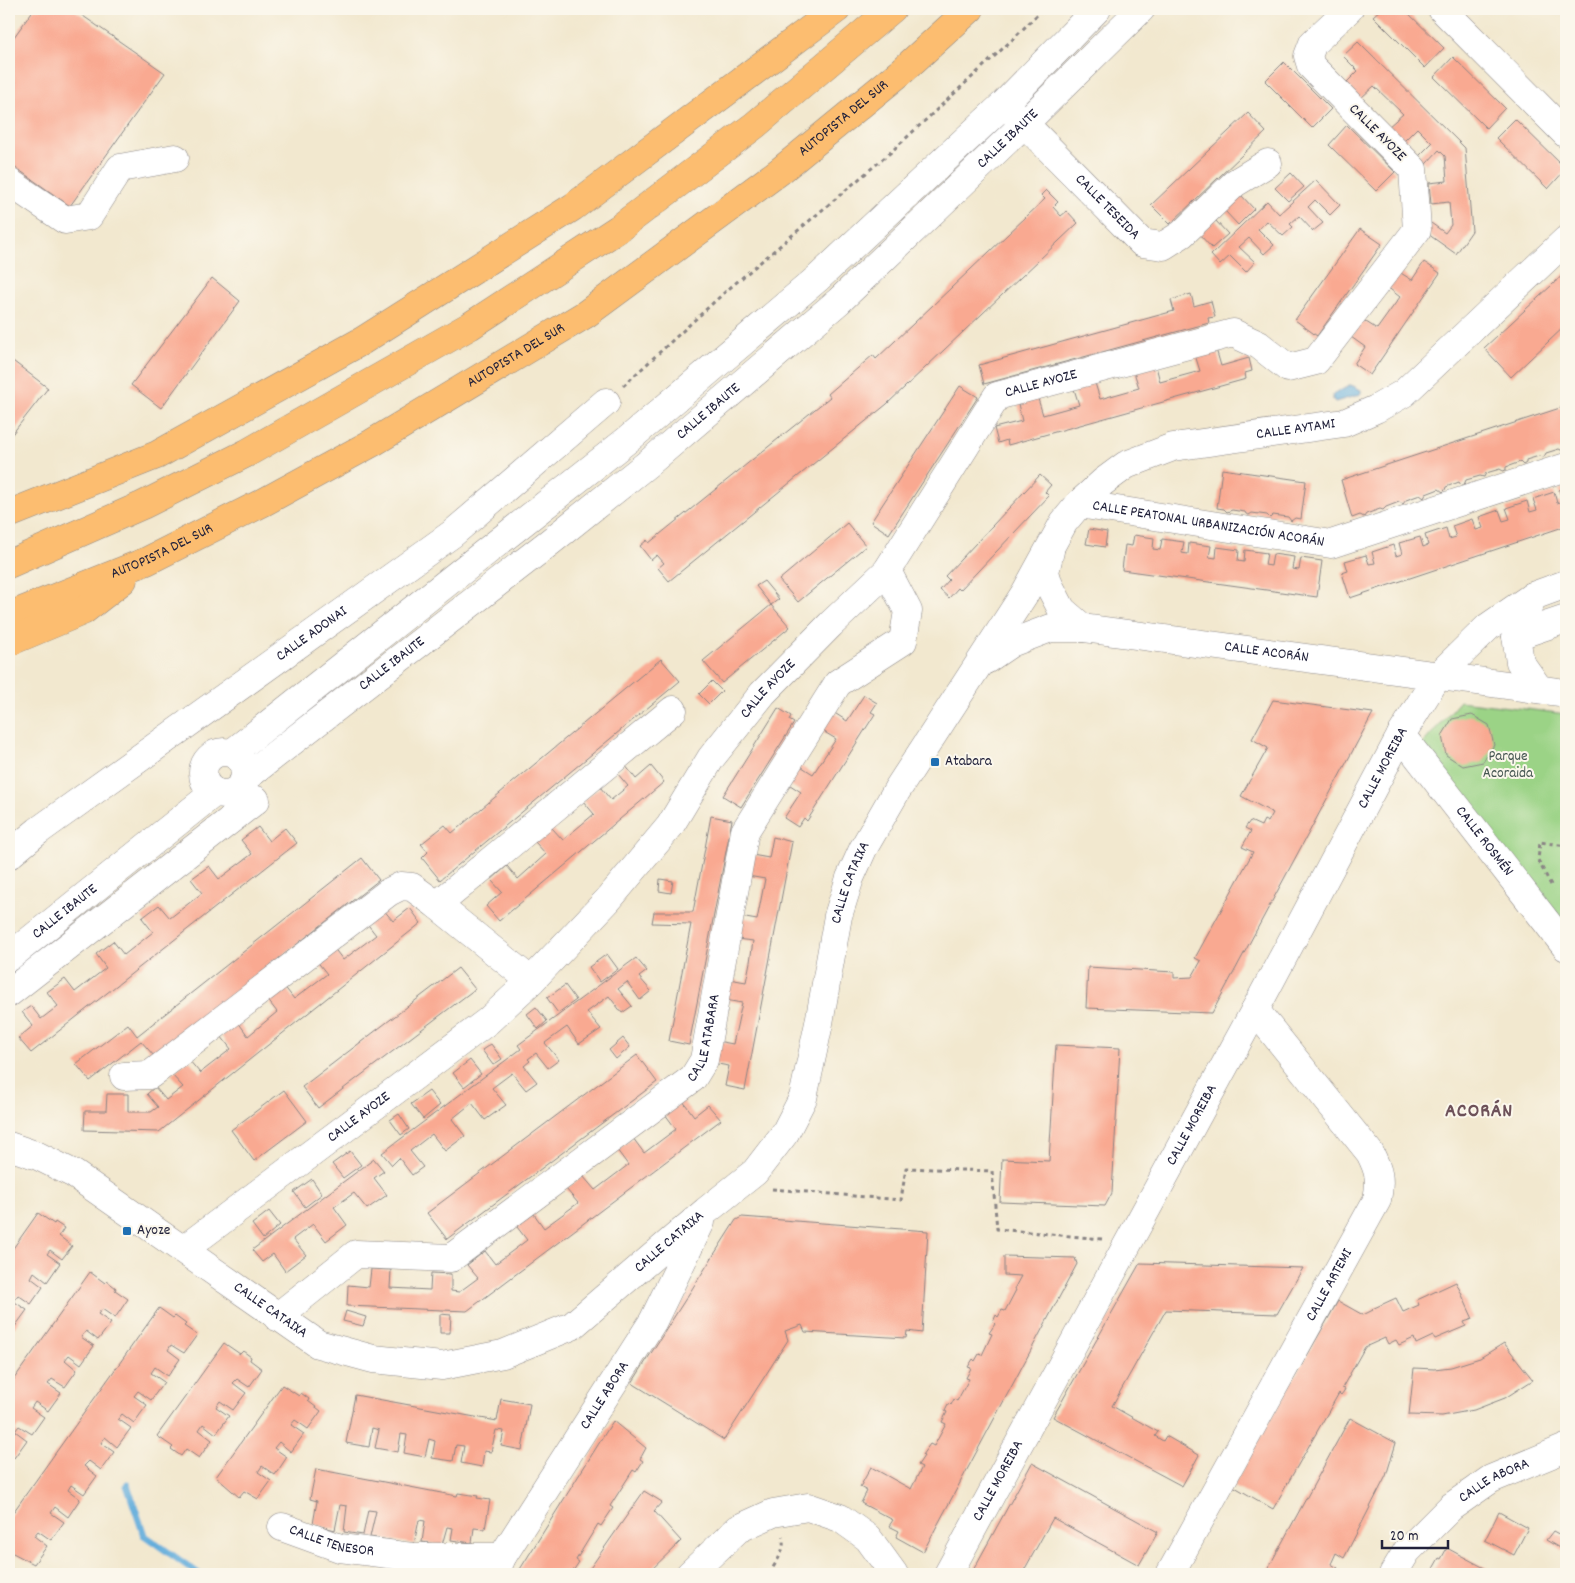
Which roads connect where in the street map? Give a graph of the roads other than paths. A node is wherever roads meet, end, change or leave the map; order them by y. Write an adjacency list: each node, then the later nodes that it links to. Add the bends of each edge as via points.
1 (837, 9): 17 (highway, via 573,207 362,341)
2 (892, 9): 27 (highway, via 755,125 618,229 470,326 247,454 143,505)
3 (970, 9): 26 (highway, AUTOPISTA DEL SUR, via 902,71 780,171 586,314 372,443)
4 (1097, 9): 8 (street, CALLE IBAUTE)
5 (1141, 9): 9 (street, CALLE IBAUTE)
6 (1348, 9): 28 (street, CALLE AYOZE, via 1313,44 1308,56 1310,66 1413,170 1417,230 1316,361 1288,368 1259,345 1233,333 997,396)
7 (1442, 9): 10 (street)
8 (1004, 104): 9 (street, CALLE TESEIDA); 16 (street, CALLE IBAUTE, via 818,278)
9 (1024, 124): 12 (street, CALLE TESEIDA, via 1142,243 1163,246 1182,234 1235,183); 18 (street, CALLE IBAUTE, via 839,301)
10 (1566, 134)
11 (175, 158): 13 (street, via 120,168 89,216 65,220)
12 (1268, 163)
13 (9, 182)
14 (1566, 240): 21 (street, CALLE AYTAMI, via 1404,393 1376,409 1344,423 1173,447 1126,465)
15 (606, 402): 46 (street, CALLE ADONAI, via 452,534)
16 (632, 437): 18 (street); 23 (street, CALLE IBAUTE)
17 (157, 455): 20 (highway); 22 (highway)
18 (651, 461): 25 (street, CALLE IBAUTE)
19 (1566, 467): 21 (street, CALLE PEATONAL URBANIZACIÓN ACORÁN, via 1331,544)
20 (9, 502)
21 (1079, 504): 24 (street, CALLE AYTAMI)
22 (9, 514)
23 (530, 518): 25 (street); 43 (street, CALLE IBAUTE)
24 (1052, 540): 30 (street, CALLE AYTAMI); 34 (street, via 1045,572 1049,585 1062,610)
25 (550, 542): 44 (street, CALLE IBAUTE)
26 (148, 561): 32 (highway, AUTOPISTA DEL SUR); 36 (highway, via 83,611)
27 (9, 564)
28 (887, 571): 52 (street, CALLE AYOZE, via 763,694 711,758 670,826 608,900); 59 (street, CALLE ATABARA, via 908,611 903,641 838,683 745,831 704,1060 693,1078 451,1258 356,1254)
29 (1566, 584): 31 (street, CALLE MOREIBA)
30 (1025, 592): 37 (street, CALLE CATAIXA)
31 (1533, 596): 35 (street); 38 (street, CALLE MOREIBA, via 1488,627)
32 (9, 616)
33 (1566, 619): 35 (street)
34 (1083, 628): 37 (street, CALLE ACORÁN, via 1050,628 1011,642); 38 (street, CALLE ACORÁN)
35 (1516, 636): 39 (street, via 1520,662)
36 (9, 642)
37 (976, 666): 57 (street, CALLE CATAIXA, via 863,848 850,878 838,916 803,1098 785,1133 755,1172)
38 (1437, 677): 39 (street, CALLE ACORÁN); 42 (street, CALLE MOREIBA)
39 (1539, 689): 40 (street, CALLE ACORÁN)
40 (1566, 693)
41 (673, 710): 49 (street)
42 (1401, 735): 50 (street, CALLE ROSMÉN); 54 (street, CALLE MOREIBA)
43 (232, 753): 44 (street, via 244,765); 45 (street, via 213,755 205,764 203,774 206,783)
44 (251, 789): 45 (street, via 225,794); 48 (street)
45 (215, 792): 47 (street, CALLE IBAUTE)
46 (9, 854)
47 (109, 877): 48 (street); 51 (street, CALLE IBAUTE)
48 (126, 902): 53 (street)
49 (437, 905): 52 (street); 55 (street, via 412,887 400,886 150,1075)
50 (1566, 947)
51 (9, 957)
52 (531, 981): 58 (street, CALLE AYOZE, via 488,1022)
53 (9, 992)
54 (1255, 1010): 65 (street, CALLE MOREIBA); 66 (street, CALLE ARTEMI, via 1370,1153 1380,1184 1376,1200)
55 (124, 1076)
56 (9, 1146): 58 (street, CALLE CATAIXA, via 74,1174)
57 (706, 1211): 59 (street, CALLE CATAIXA, via 572,1326 503,1354 442,1366 373,1359 318,1344); 62 (street, CALLE ABORA, via 653,1321)
58 (184, 1249): 59 (street, CALLE CATAIXA)
59 (277, 1316)
60 (1566, 1448): 67 (street, CALLE ABORA, via 1491,1479 1451,1507 1407,1551)
61 (282, 1527): 62 (street, CALLE TENESOR, via 340,1548)
62 (499, 1566)
63 (690, 1574): 64 (street, via 738,1529 773,1513 808,1507 840,1518 868,1538)
64 (894, 1574)
65 (948, 1574)
66 (1170, 1574)
67 (1393, 1574)

